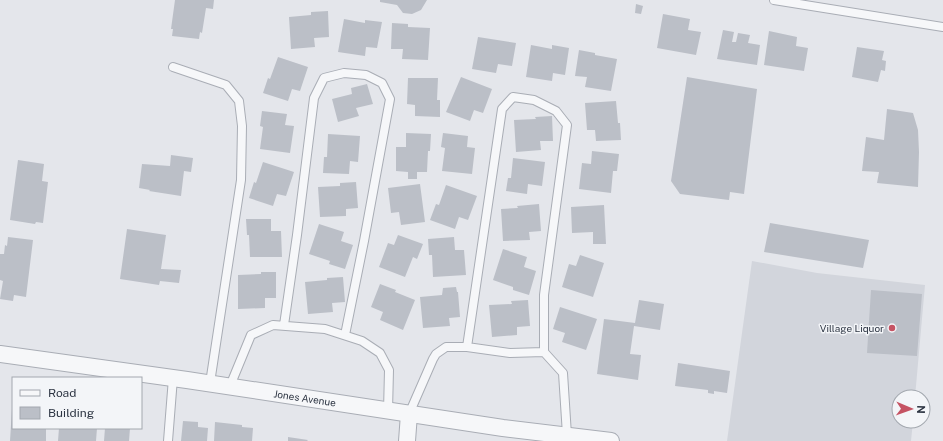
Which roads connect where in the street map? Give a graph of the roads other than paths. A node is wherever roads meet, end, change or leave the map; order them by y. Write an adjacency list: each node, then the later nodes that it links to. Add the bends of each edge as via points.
1 (774, 0): 2 (lane)
2 (943, 27)
3 (173, 67): 10 (lane, via 226,84 239,101 242,120 240,180)
4 (284, 326): 5 (lane, via 325,329); 5 (lane, via 314,98 324,78 344,72 366,75 382,83 390,99); 11 (lane, via 273,324 251,335)
5 (345, 335): 12 (lane, via 362,341 380,353 389,370)
6 (467, 347): 7 (lane, via 510,353); 7 (lane, via 502,109 513,97 534,100 556,111 567,124 544,295); 13 (lane, via 446,347 436,354)
7 (544, 352): 14 (lane, via 563,373)
8 (0, 354): 9 (street, Jones Avenue)
9 (173, 378): 10 (street, Jones Avenue); 15 (lane)
10 (210, 383): 11 (street, Jones Avenue)
11 (230, 386): 12 (street, Jones Avenue)
12 (388, 411): 13 (street, Jones Avenue)
13 (409, 414): 14 (street, Jones Avenue); 16 (street)
14 (567, 436): 17 (street, Jones Avenue)
15 (168, 441)
16 (407, 441)
17 (611, 441)

